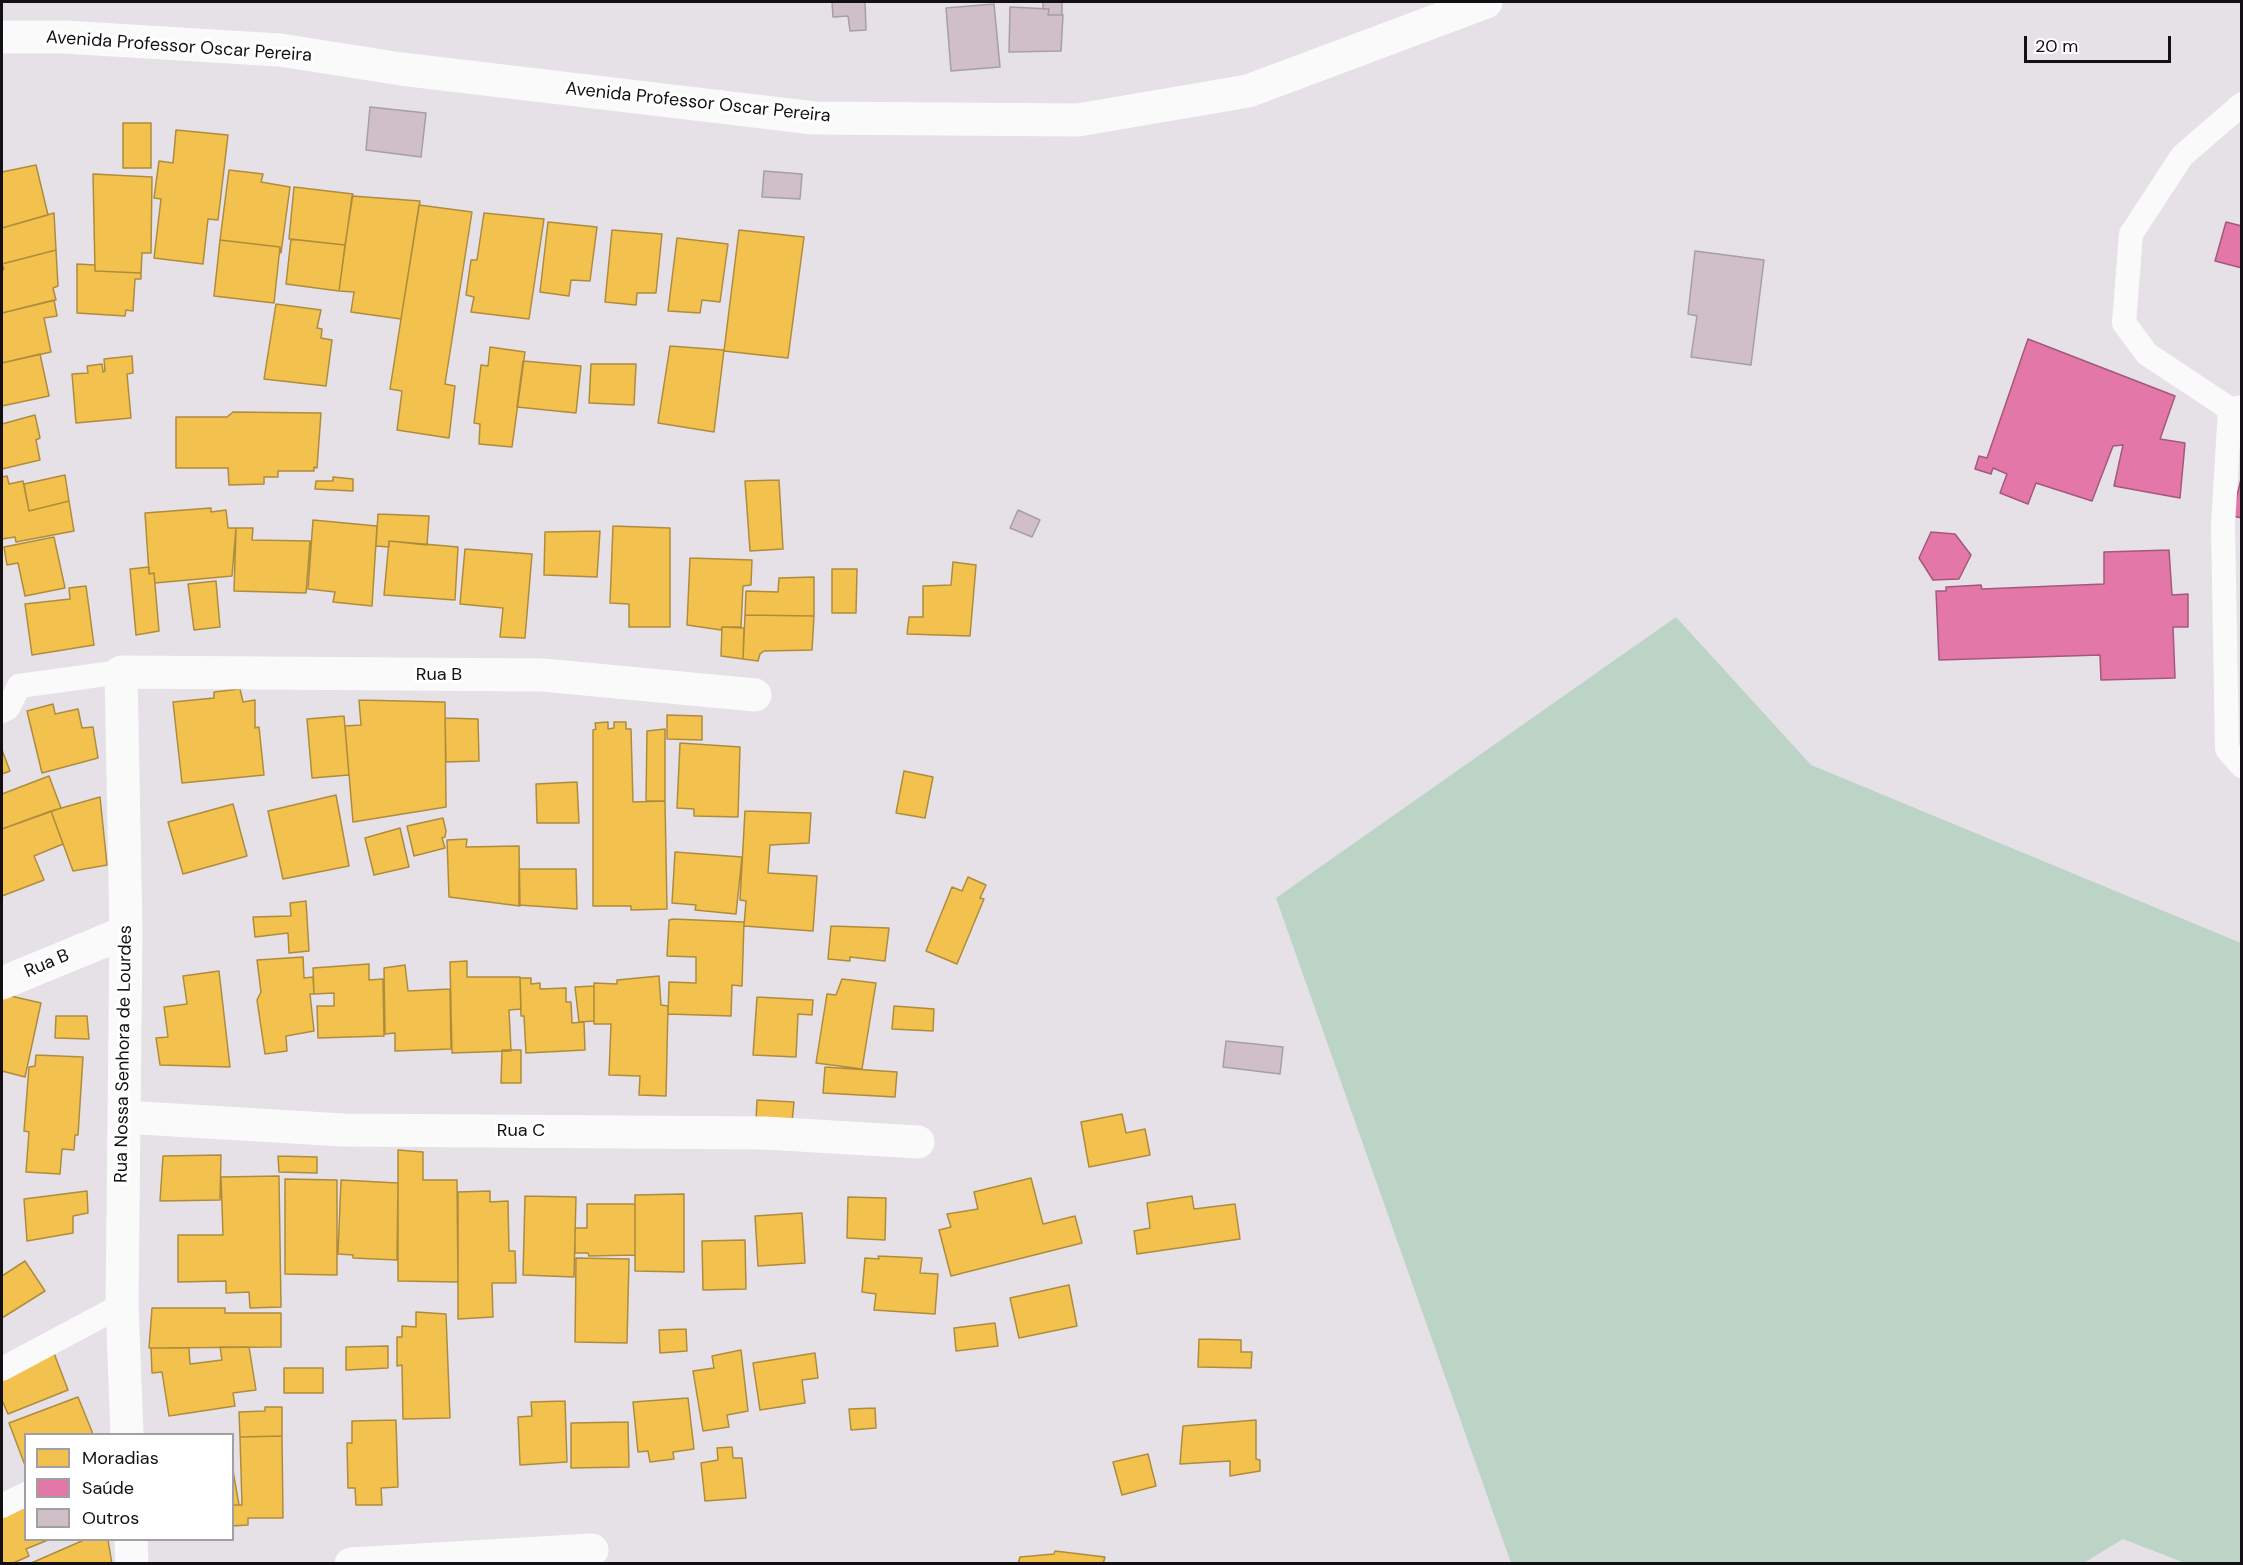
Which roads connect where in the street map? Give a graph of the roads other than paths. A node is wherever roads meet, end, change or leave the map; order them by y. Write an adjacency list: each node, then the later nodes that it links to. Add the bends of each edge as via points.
1 (1472, 4): 2 (street, Avenida Professor Oscar Pereira, via 1248,91 1078,120 814,118 400,69 280,50)
2 (2, 37)
3 (2241, 104): 4 (lane, via 2182,156 2131,234 2124,323 2147,354)
4 (2236, 408): 8 (lane, via 2223,525 2227,749)
5 (121, 672): 6 (street, Rua B, via 543,675); 7 (lane, via 19,686 8,708); 9 (street, Rua Nossa Senhora de Lourdes)
6 (755, 695)
7 (2, 711)
8 (2241, 766)
9 (126, 932): 10 (street, Rua B); 11 (street, Rua Nossa Senhora de Lourdes)
10 (2, 983)
11 (124, 1117): 12 (street, Rua C, via 344,1130 765,1133); 13 (street, Rua Nossa Senhora de Lourdes)
12 (918, 1142)
13 (122, 1305): 14 (lane); 15 (street, Rua Nossa Senhora de Lourdes)
14 (2, 1369)
15 (127, 1433)
16 (24, 1495): 17 (lane)
17 (2, 1506)
18 (131, 1541): 20 (street)
19 (592, 1550): 21 (street)
20 (132, 1563)
21 (351, 1563)

